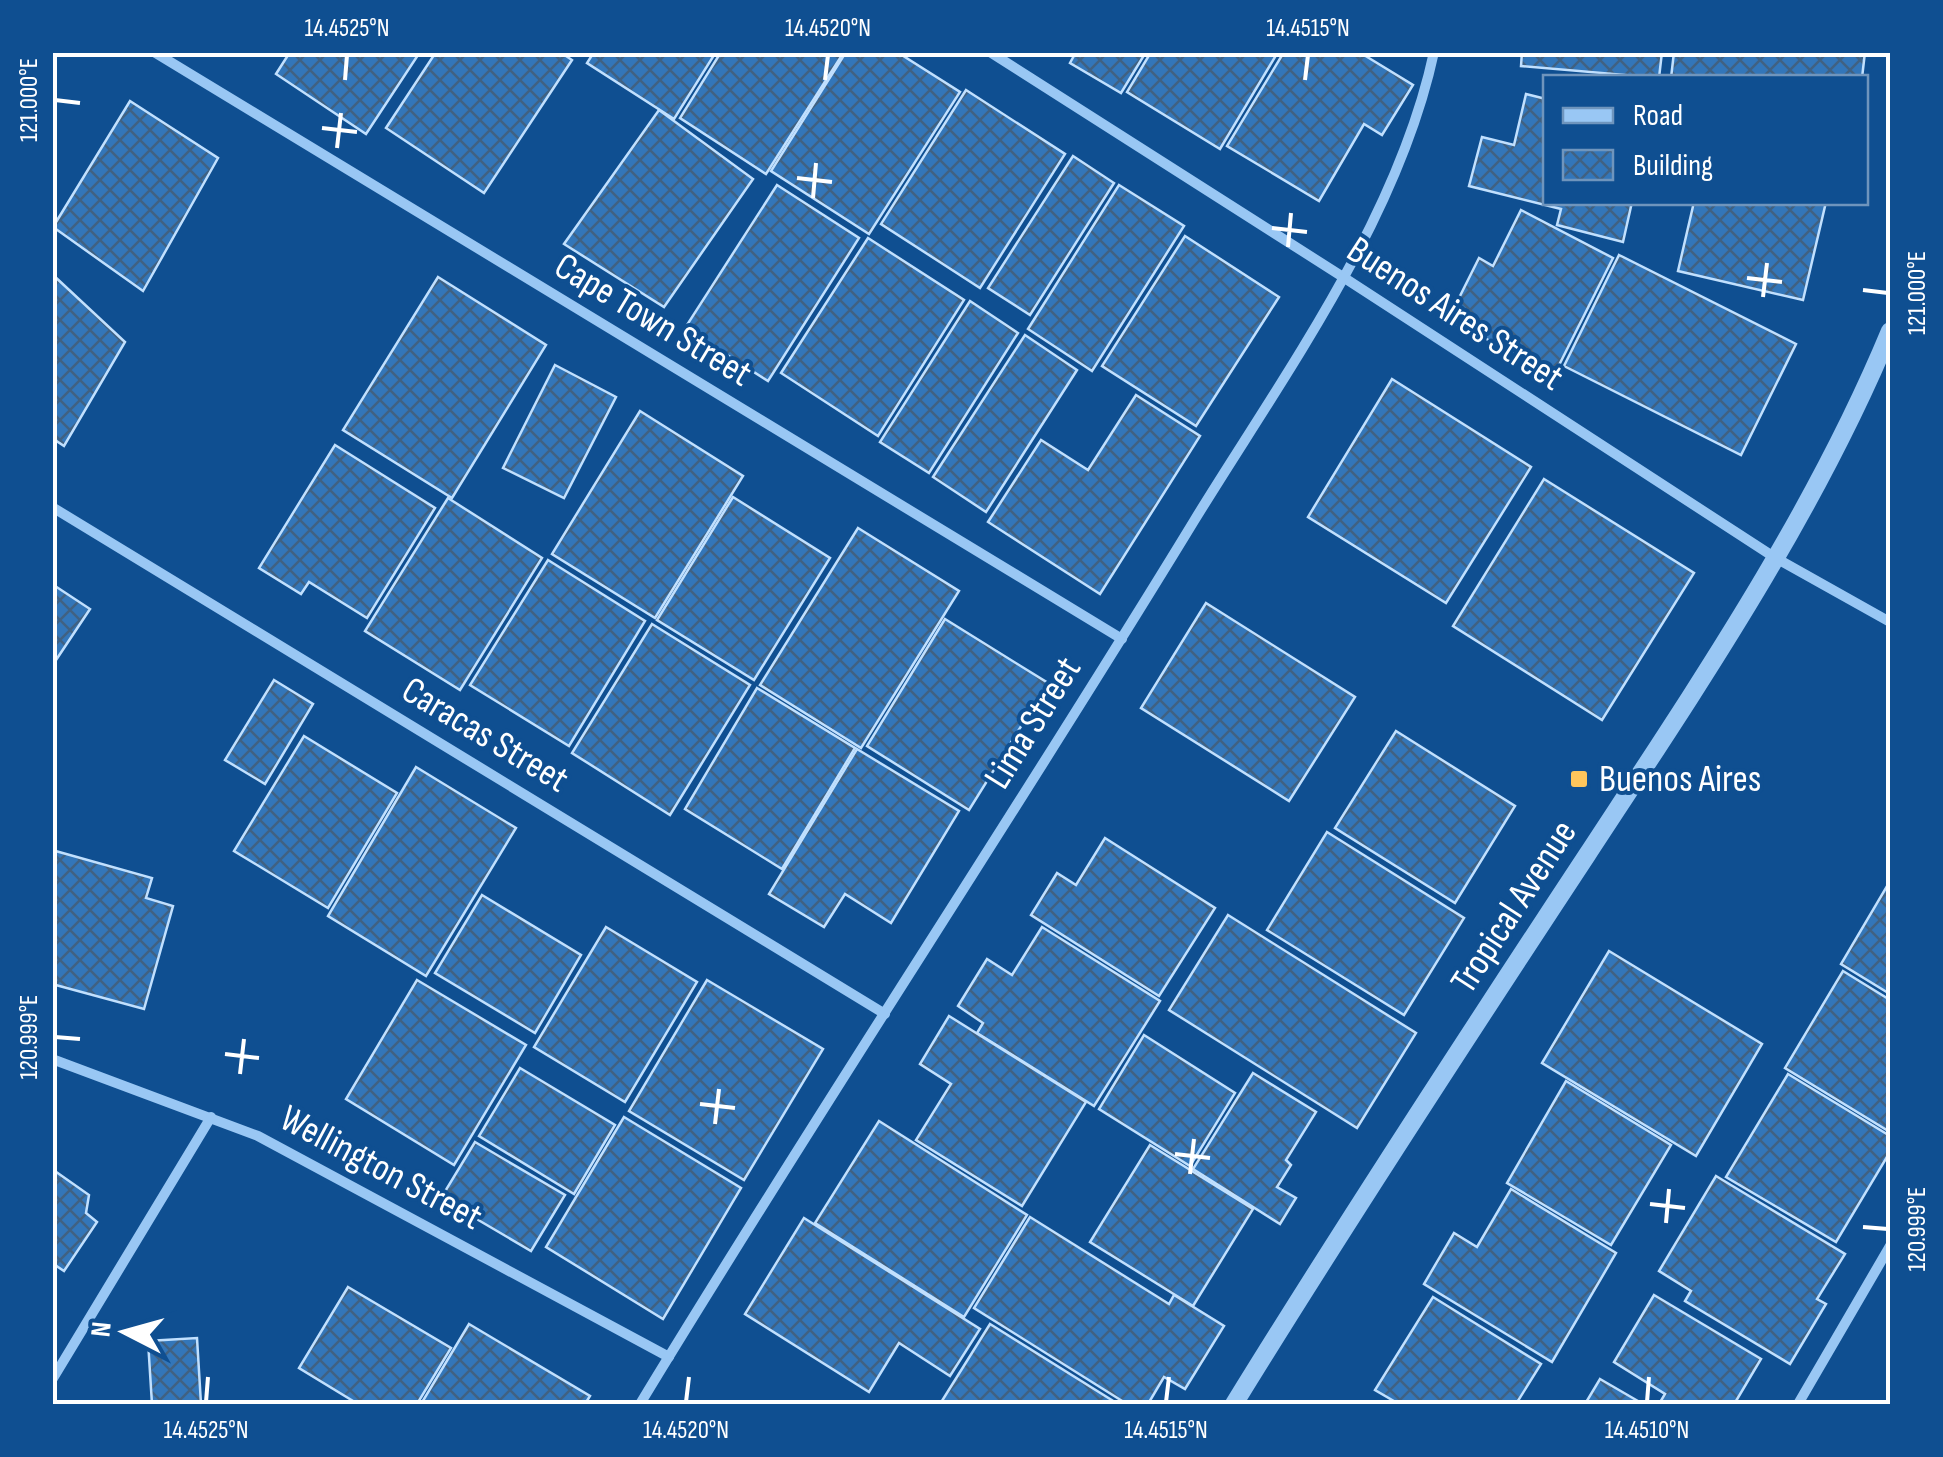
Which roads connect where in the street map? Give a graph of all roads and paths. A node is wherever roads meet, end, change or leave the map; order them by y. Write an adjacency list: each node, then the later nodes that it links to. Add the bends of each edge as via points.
1 (154, 52): 9 (street, Cape Town Street)
2 (990, 52): 4 (street, Buenos Aires Street)
3 (1434, 52): 4 (street, Lima Street, via 1423,102 1389,188)
4 (1343, 277): 7 (street, Buenos Aires Street); 9 (street, Lima Street)
5 (1890, 331): 7 (street, Tropical Avenue, via 1862,400)
6 (52, 507): 10 (street, Caracas Street)
7 (1774, 557): 8 (street, Buenos Aires Street); 17 (street, Tropical Avenue, via 1697,688 1356,1206)
8 (1890, 622)
9 (1122, 639): 10 (street, Lima Street)
10 (885, 1014): 14 (street, Lima Street)
11 (52, 1059): 12 (street, Wellington Street)
12 (211, 1116): 14 (street, Wellington Street); 15 (street)
13 (1890, 1246): 18 (street)
14 (669, 1357): 16 (street, Lima Street)
15 (52, 1380)
16 (640, 1404)
17 (1234, 1404)
18 (1798, 1404)

